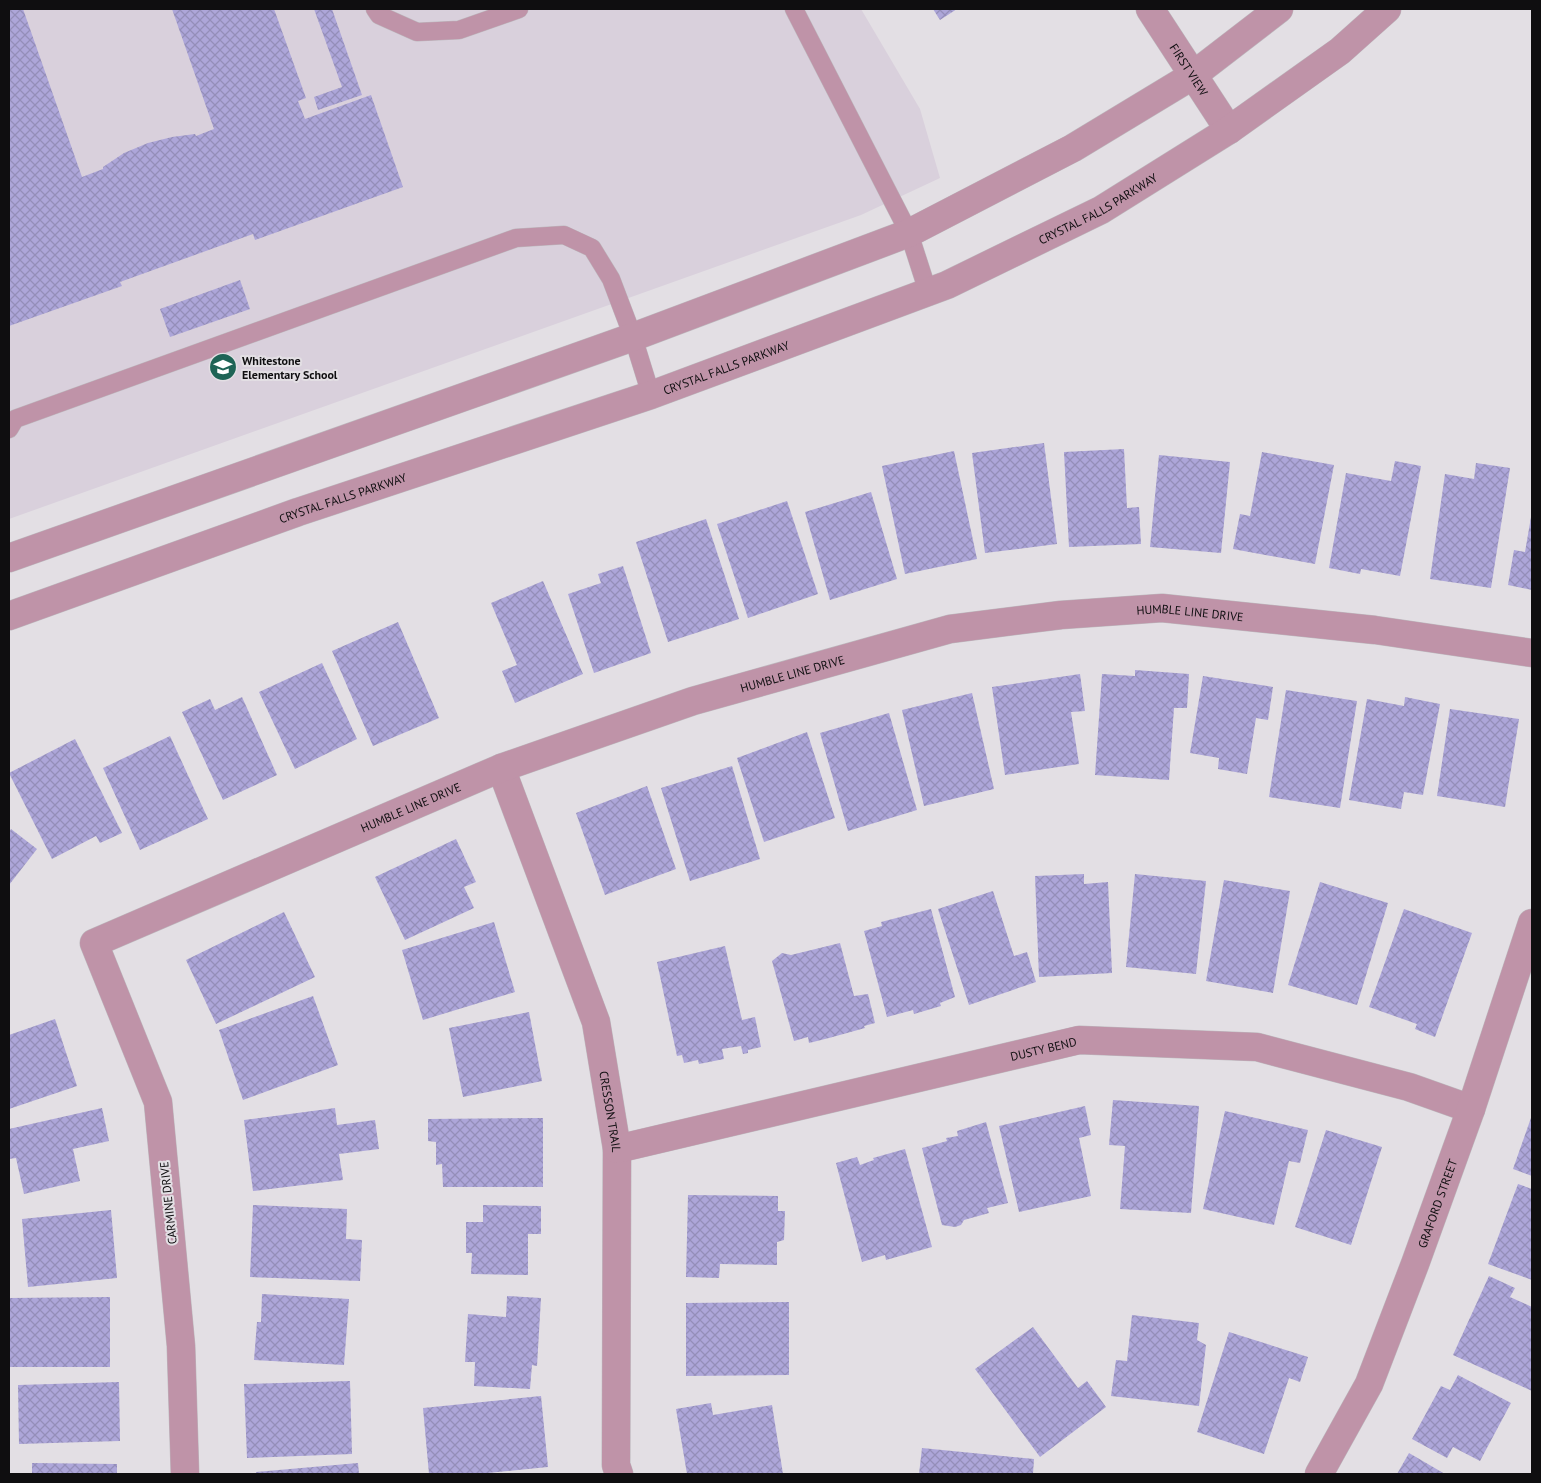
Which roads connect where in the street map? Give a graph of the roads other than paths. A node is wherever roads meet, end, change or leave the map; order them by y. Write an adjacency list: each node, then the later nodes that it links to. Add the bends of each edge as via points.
1 (375, 9): 2 (lane, via 379,15 417,32 459,30)
2 (519, 9)
3 (794, 9): 9 (lane)
4 (1150, 9): 7 (street, FIRST VIEW)
5 (1279, 9): 7 (street)
6 (1387, 9): 8 (street, CRYSTAL FALLS PARKWAY, via 1340,51)
7 (1192, 76): 8 (street, FIRST VIEW); 9 (street, via 1073,148)
8 (1229, 130): 10 (street, CRYSTAL FALLS PARKWAY, via 1101,210)
9 (909, 233): 10 (lane); 11 (street)
10 (928, 292): 12 (street, CRYSTAL FALLS PARKWAY)
11 (633, 336): 12 (lane); 13 (lane, via 611,279 592,248 564,235 516,238 15,419); 14 (street)
12 (652, 395): 15 (street, CRYSTAL FALLS PARKWAY, via 298,512)
13 (9, 429)
14 (9, 558)
15 (9, 616)
16 (1532, 653): 17 (street, HUMBLE LINE DRIVE, via 1375,630 1162,608 1061,615 950,629 693,701)
17 (501, 768): 19 (street, HUMBLE LINE DRIVE); 21 (street, CRESSON TRAIL, via 596,1022)
18 (1532, 923): 20 (street, GRAFORD STREET)
19 (94, 943): 22 (street, CARMINE DRIVE, via 158,1102 181,1346)
20 (1471, 1109): 21 (street, DUSTY BEND, via 1409,1087 1257,1047 1079,1040); 24 (street, GRAFORD STREET, via 1369,1384)
21 (617, 1149): 23 (street, CRESSON TRAIL, via 616,1455)
22 (185, 1474)
23 (619, 1474)
24 (1319, 1474)

